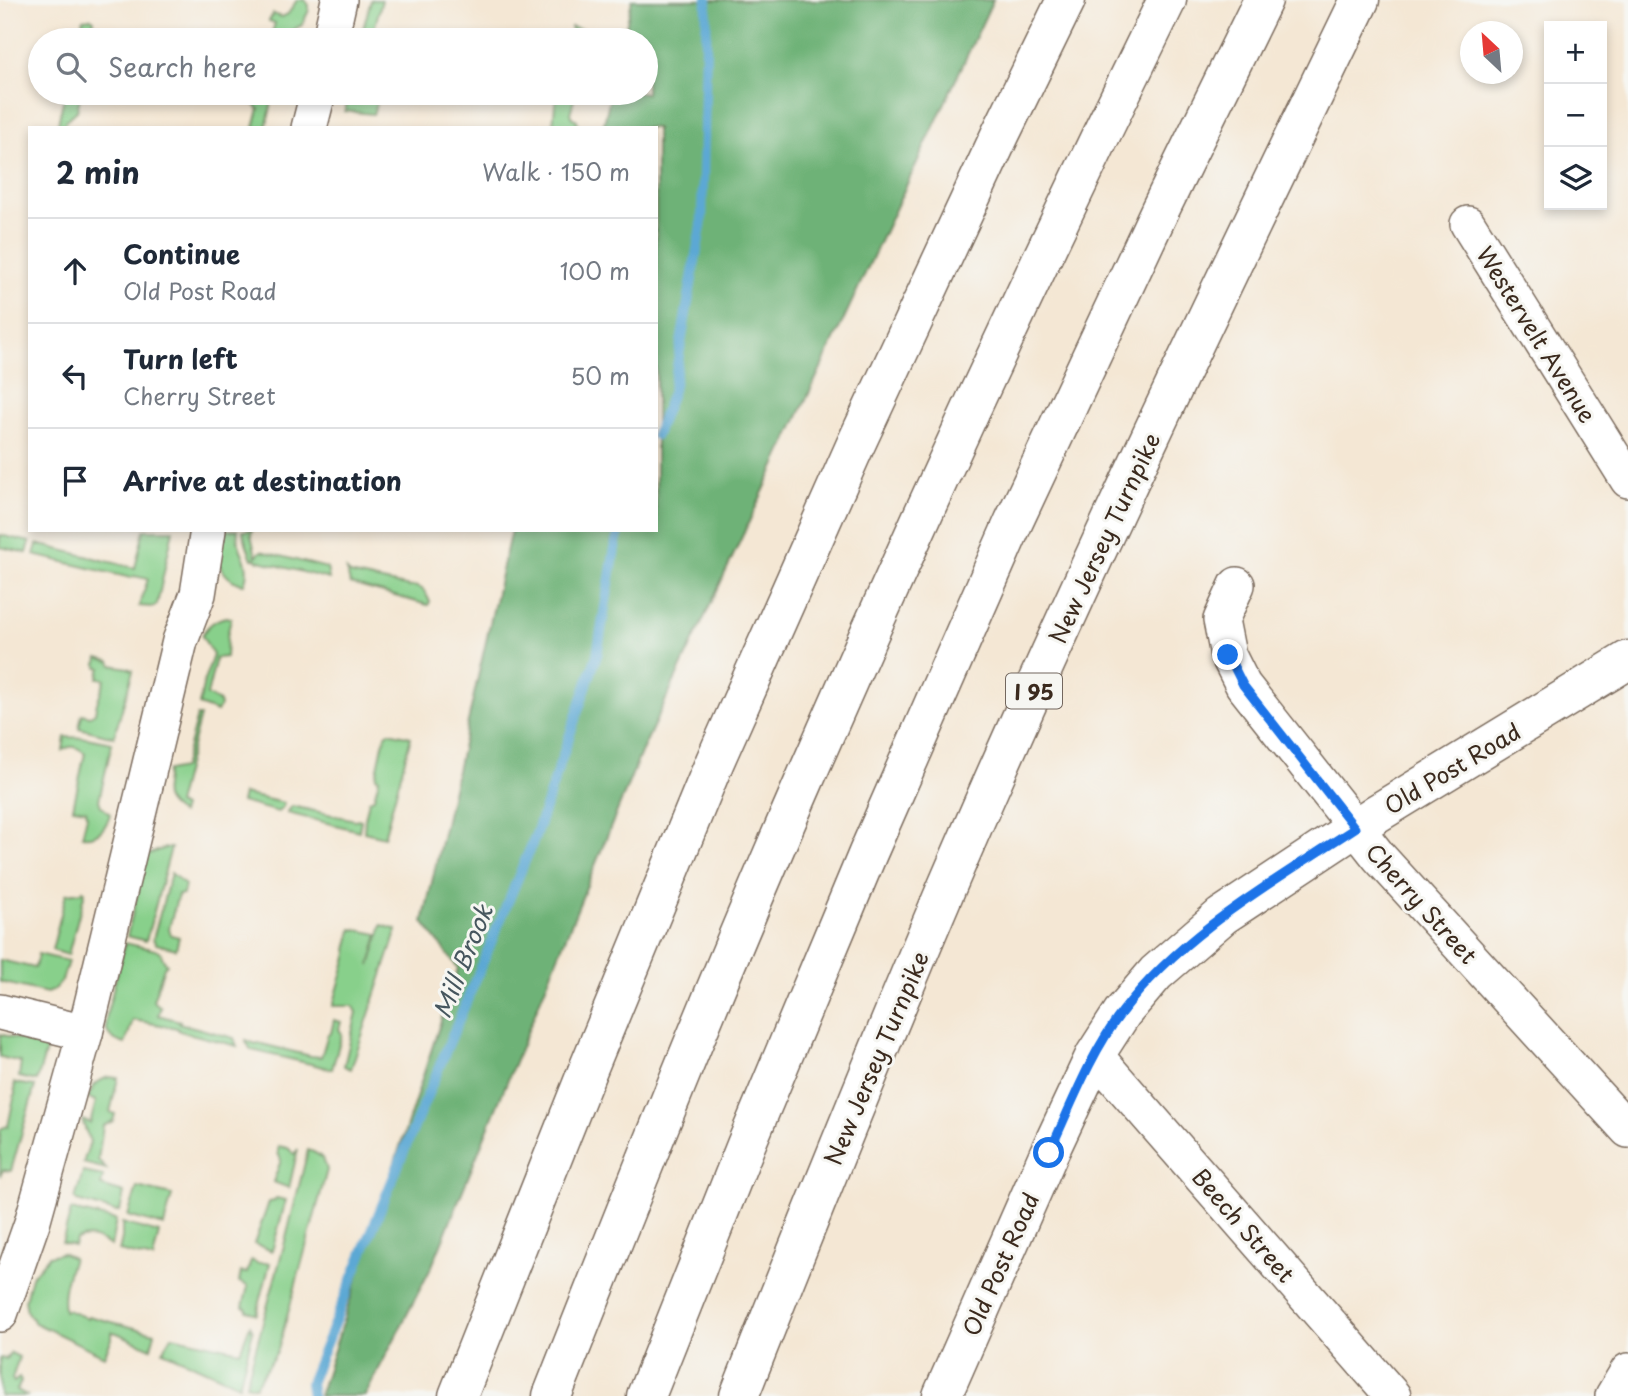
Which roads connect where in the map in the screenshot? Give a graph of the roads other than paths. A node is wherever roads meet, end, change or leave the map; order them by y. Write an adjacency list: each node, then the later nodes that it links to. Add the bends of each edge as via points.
1 (340, 0): 6 (street)
2 (1066, 0): 21 (main road, via 855,446 715,761)
3 (1167, 0): 22 (main road, via 1083,169 798,794)
4 (1263, 0): 23 (main road, via 1014,522 852,891)
5 (1360, 0): 24 (main road, New Jersey Turnpike / I 95, via 1094,556 935,915)
6 (333, 28)
7 (314, 105): 8 (street)
8 (309, 126)
9 (1468, 224): 10 (street, Westervelt Avenue)
10 (1628, 480)
11 (208, 532): 16 (street, via 198,594 180,642)
12 (1237, 585): 14 (street, Cherry Street, via 1221,620 1228,655 1243,685)
13 (1628, 660): 14 (main road, Old Post Road)
14 (1355, 828): 17 (main road, Old Post Road, via 1222,916 1165,965 1122,1013); 18 (street, Cherry Street)
15 (0, 1012): 16 (street)
16 (85, 1033): 19 (street, via 32,1223)
17 (1095, 1055): 25 (main road, Old Post Road); 26 (street, Beech Street)
18 (1628, 1130)
19 (0, 1314)
20 (1628, 1371): 27 (street)
21 (457, 1396)
22 (552, 1396)
23 (646, 1396)
24 (739, 1396)
25 (942, 1396)
26 (1393, 1396)
27 (1613, 1396)

